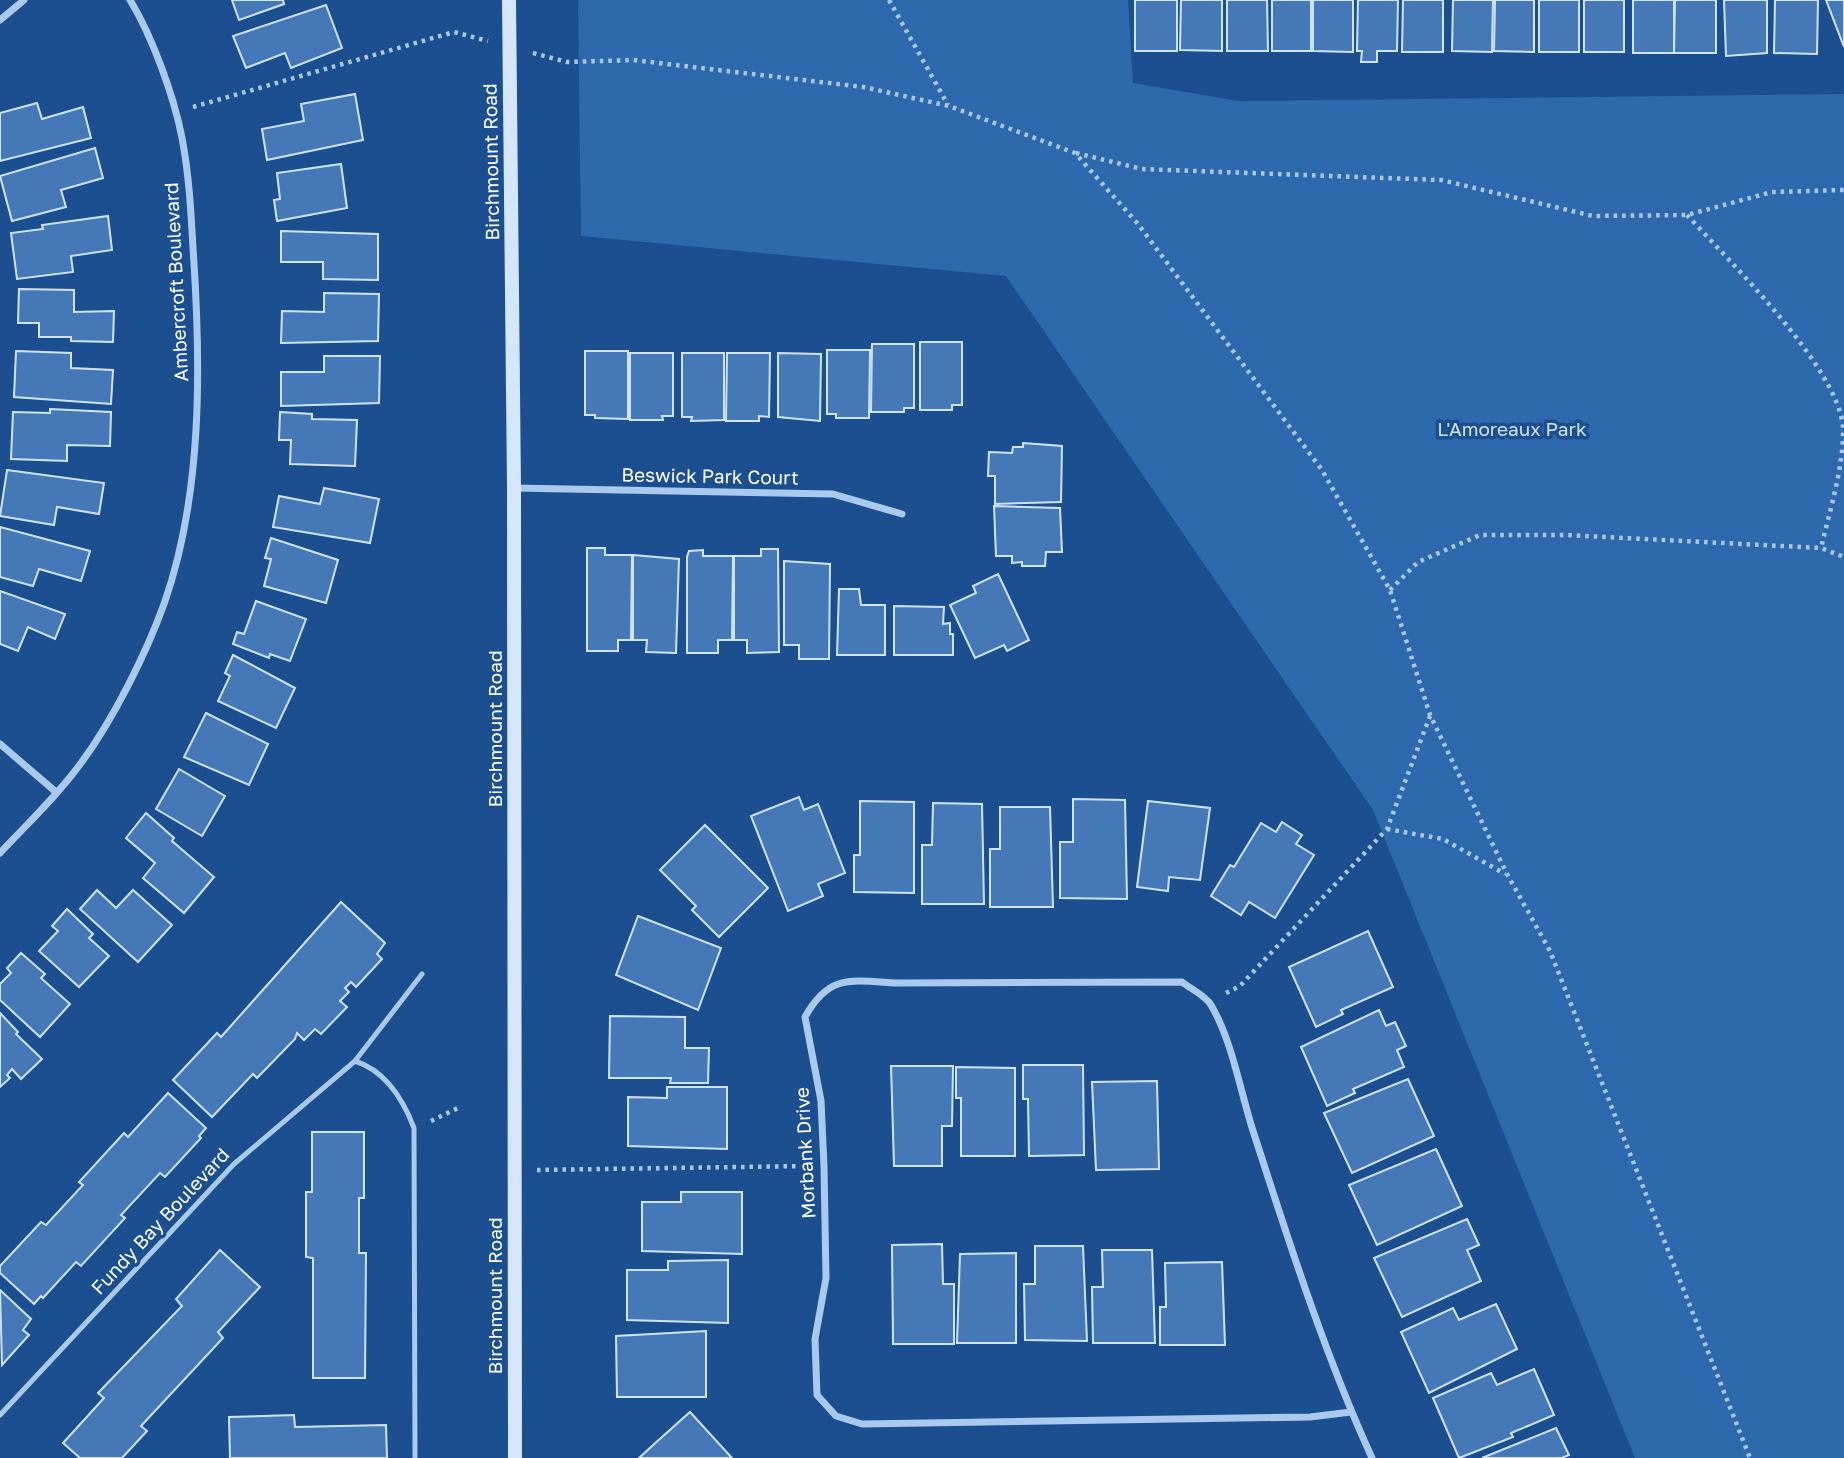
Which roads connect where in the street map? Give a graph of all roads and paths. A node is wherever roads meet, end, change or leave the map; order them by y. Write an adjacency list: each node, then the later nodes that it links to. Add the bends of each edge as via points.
1 (24, 0): 5 (street)
2 (130, 0): 8 (street, Ambercroft Boulevard)
3 (509, 0): 6 (main road, Birchmount Road)
4 (889, 0): 7 (path)
5 (0, 20)
6 (509, 46): 7 (path, via 567,62 633,60 863,87); 8 (path, via 454,32); 12 (main road, Birchmount Road)
7 (948, 106): 9 (path)
8 (175, 112): 19 (street, Ambercroft Boulevard, via 191,208 198,343 197,407 183,533 163,606 120,698 80,765)
9 (1075, 153): 11 (path, via 1142,169 1441,180 1593,216); 16 (path, via 1138,224 1322,470)
10 (1844, 190): 11 (path, via 1772,192)
11 (1687, 215): 14 (path, via 1825,375 1843,426 1839,471)
12 (514, 488): 13 (street, Beswick Park Court, via 833,494); 29 (main road, Birchmount Road)
13 (902, 514)
14 (1821, 548): 15 (path); 16 (path, via 1566,535 1480,536 1418,562)
15 (1844, 557)
16 (1390, 590): 17 (path)
17 (1430, 715): 20 (path); 22 (path)
18 (0, 744): 19 (street)
19 (56, 792): 21 (street, Ambercroft Boulevard)
20 (1387, 829): 22 (path, via 1443,839); 24 (path, via 1240,986)
21 (0, 853)
22 (1507, 874): 35 (path, via 1550,951)
23 (422, 974): 25 (lane, Fundy Bay Boulevard)
24 (1209, 1002): 28 (street, Morbank Drive, via 1182,982 895,984 852,980 829,988 817,995 805,1017 821,1101); 30 (street)
25 (355, 1061): 27 (lane, via 388,1083 405,1104); 31 (lane, Fundy Bay Boulevard, via 234,1164)
26 (460, 1107): 27 (path)
27 (414, 1128): 32 (lane)
28 (824, 1166): 29 (path); 30 (street, Morbank Drive, via 826,1278 816,1339 817,1395 836,1416 862,1424 1310,1417)
29 (514, 1170): 33 (main road, Birchmount Road)
30 (1351, 1412): 34 (street)
31 (0, 1415)
32 (415, 1458)
33 (515, 1458)
34 (1372, 1458)
35 (1750, 1458)

